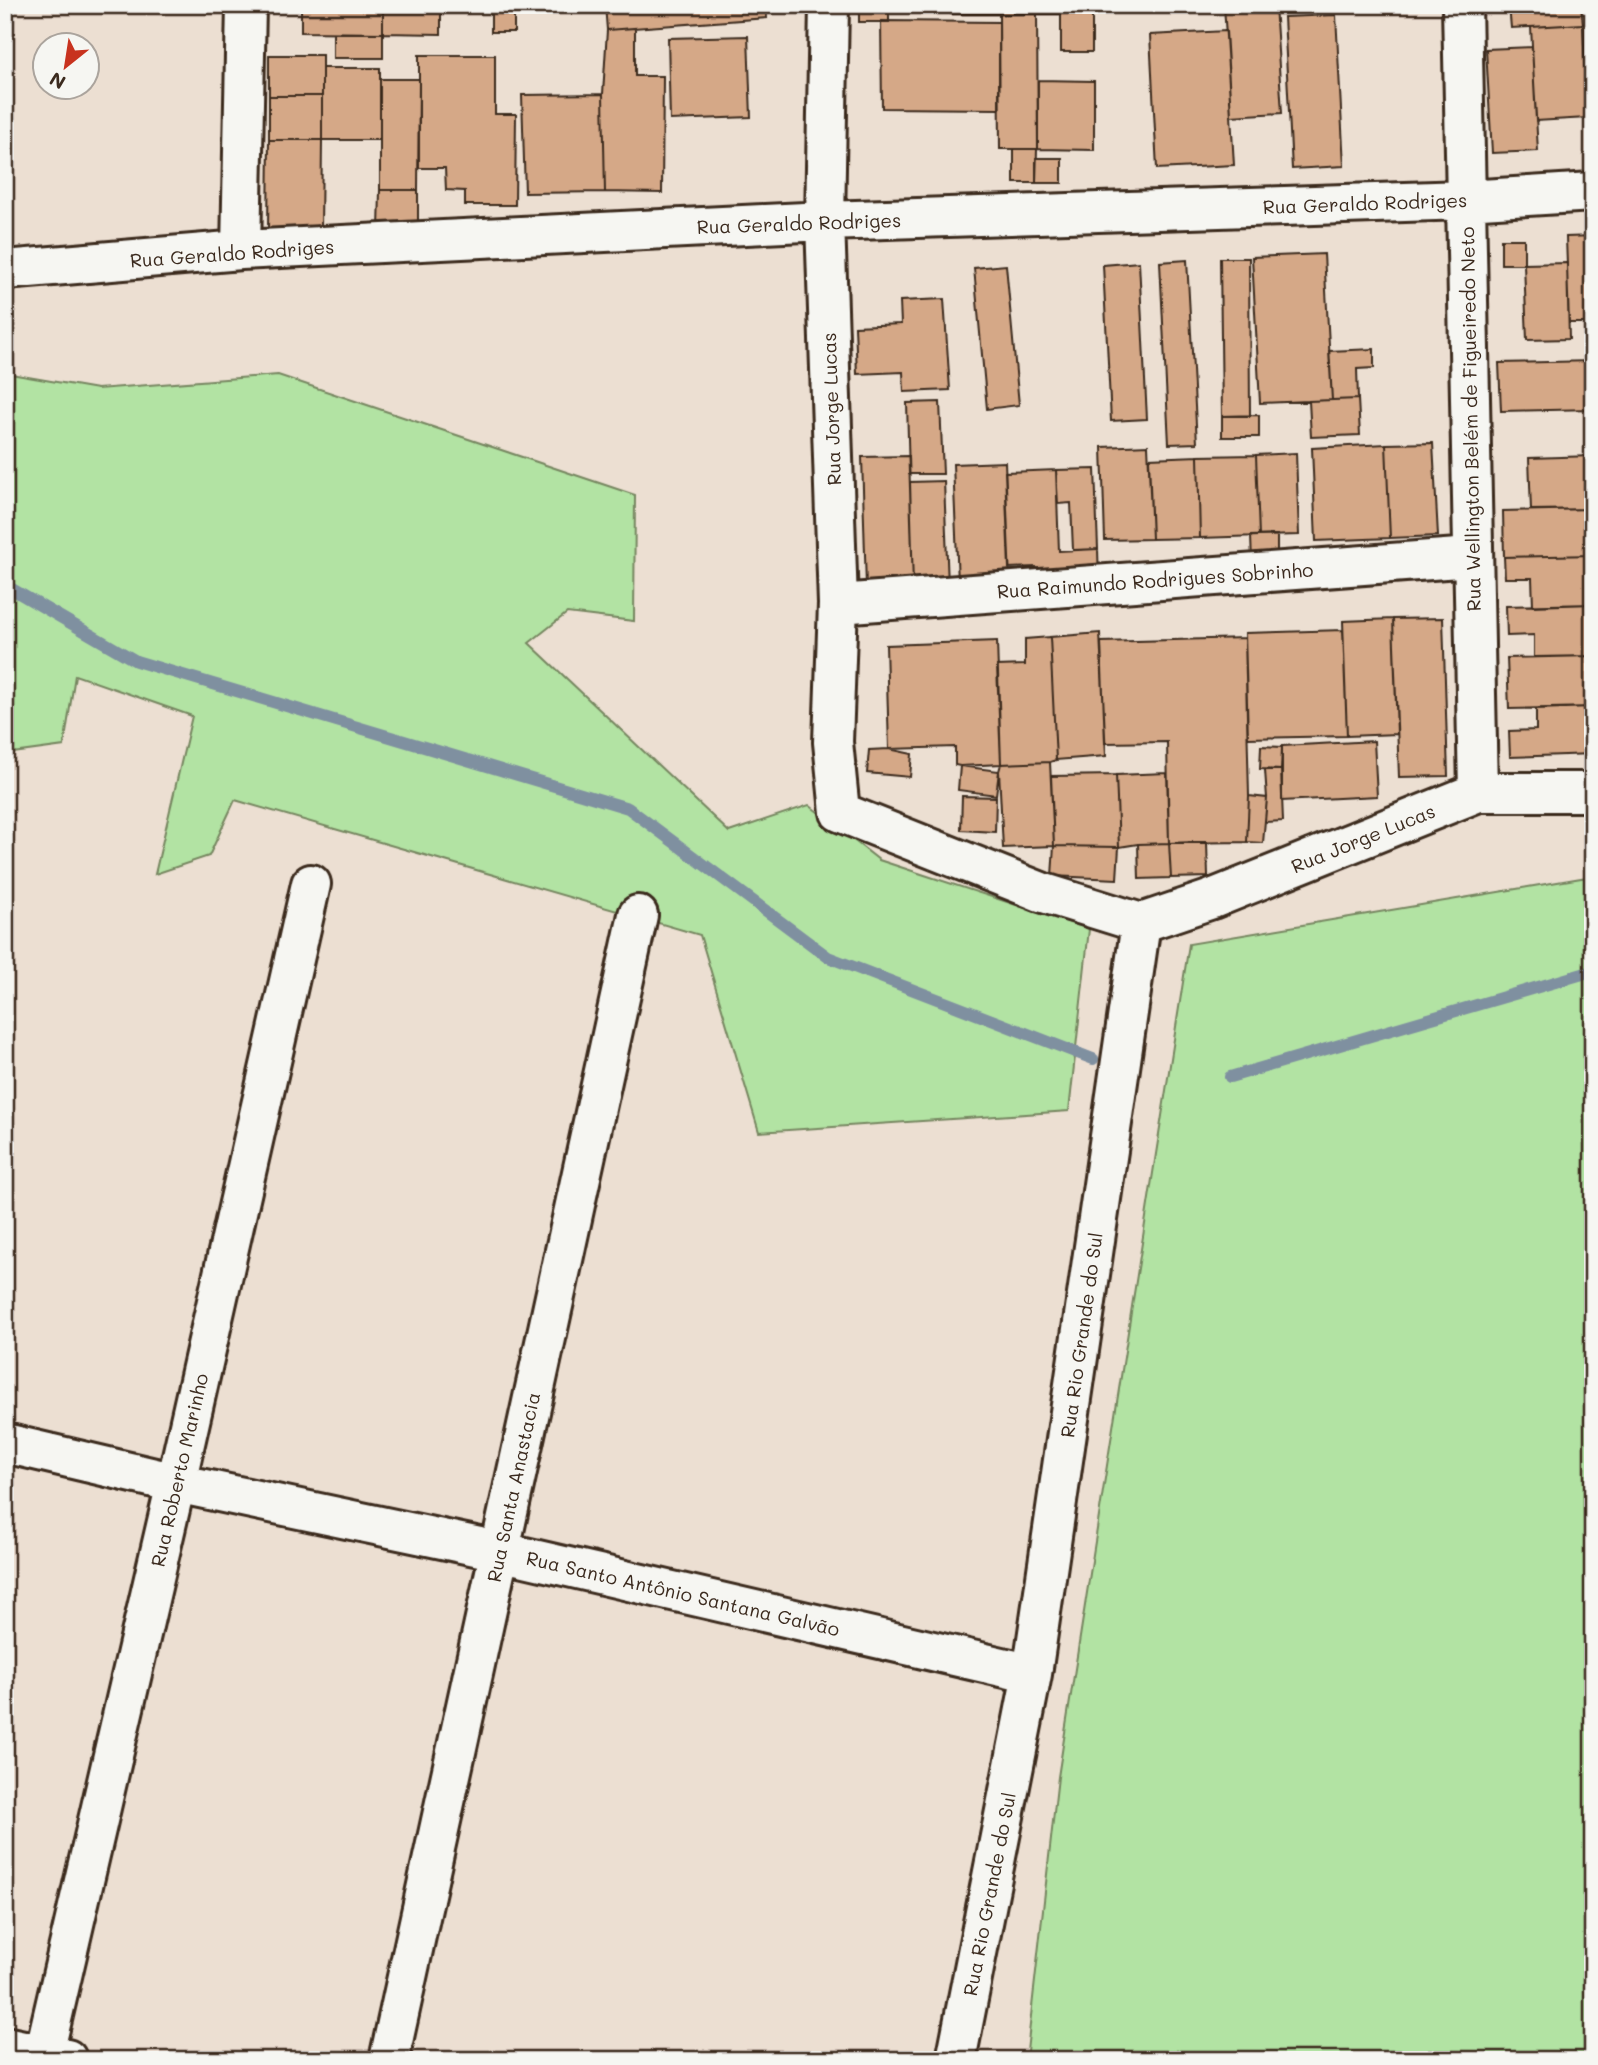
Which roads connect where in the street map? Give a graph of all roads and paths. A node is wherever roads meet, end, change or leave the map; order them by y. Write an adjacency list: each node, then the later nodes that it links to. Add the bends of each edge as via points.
1 (246, 5): 7 (street)
2 (829, 5): 6 (street, Rua Jorge Lucas)
3 (1462, 5): 5 (street, Rua Wellington Belém de Figueiredo Neto)
4 (1593, 192): 5 (street, Rua Geraldo Rodriges)
5 (1465, 200): 6 (street, Rua Geraldo Rodriges); 9 (street, Rua Wellington Belém de Figueiredo Neto)
6 (825, 221): 7 (street, Rua Geraldo Rodriges); 10 (street, Rua Jorge Lucas)
7 (241, 250): 8 (street, Rua Geraldo Rodriges)
8 (5, 270)
9 (1472, 556): 10 (street, Rua Raimundo Rodrigues Sobrinho); 11 (street, Rua Wellington Belém de Figueiredo Neto)
10 (838, 604): 15 (street, Rua Jorge Lucas, via 833,742 840,812 1041,892)
11 (1478, 792): 12 (street, Rua Jorge Lucas); 15 (street, Rua Jorge Lucas)
12 (1593, 792)
13 (311, 884): 17 (street, Rua Roberto Marinho)
14 (638, 915): 18 (street, Rua Santa Anastacia)
15 (1141, 923): 19 (street, Rua Rio Grande do Sul)
16 (5, 1443): 17 (street, Rua Santo Antônio Santana Galvão)
17 (176, 1483): 18 (street, Rua Santo Antônio Santana Galvão); 21 (street, Rua Roberto Marinho)
18 (499, 1551): 19 (street, Rua Santo Antônio Santana Galvão); 22 (street, Rua Santa Anastacia)
19 (1032, 1674): 23 (street, Rua Rio Grande do Sul)
20 (5, 2046): 21 (street)
21 (56, 2057)
22 (389, 2060)
23 (956, 2060)

